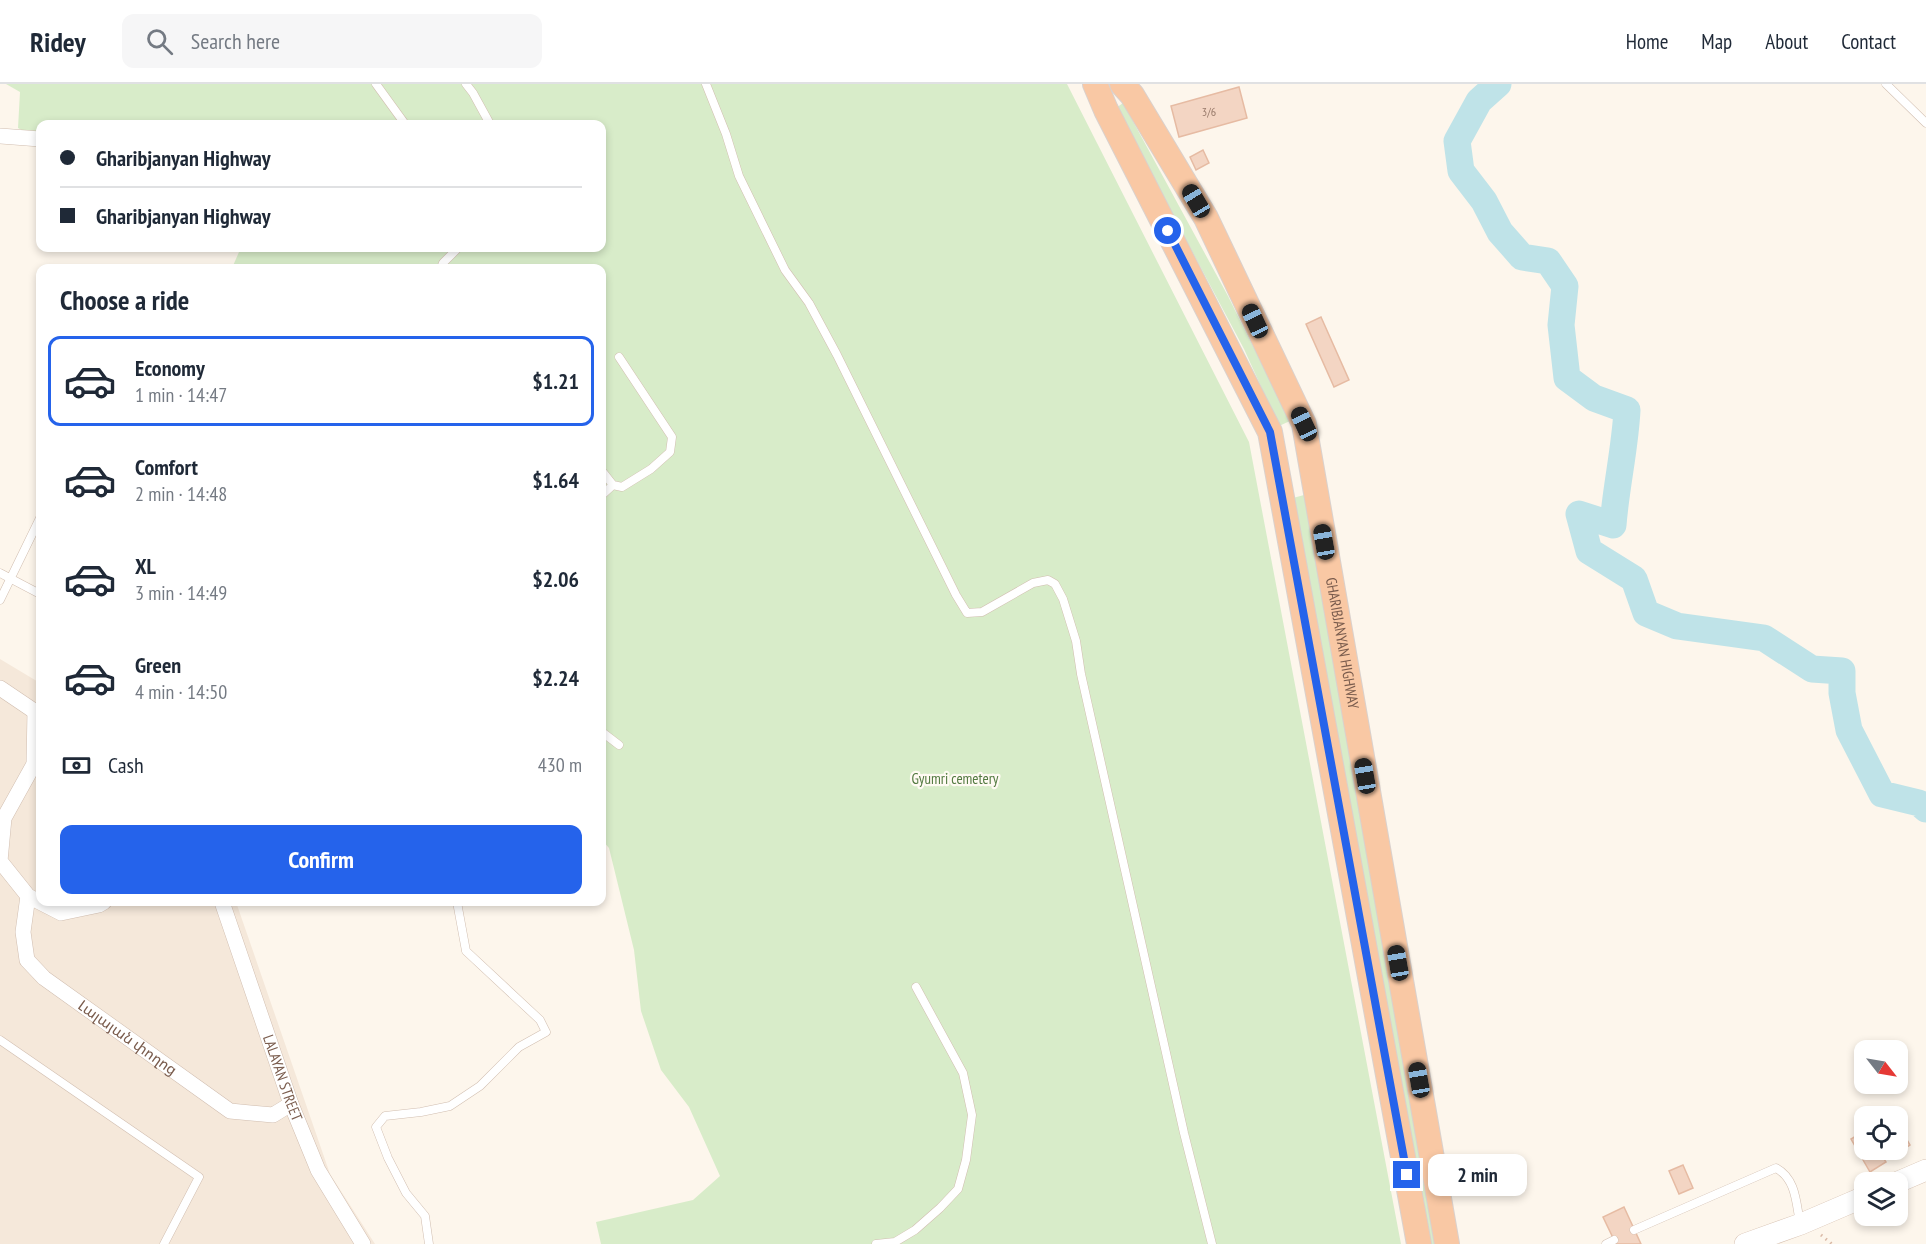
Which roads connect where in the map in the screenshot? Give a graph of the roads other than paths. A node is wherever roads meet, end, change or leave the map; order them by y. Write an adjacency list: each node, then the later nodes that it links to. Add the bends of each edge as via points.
1 (376, 84): 7 (lane)
2 (466, 84): 8 (lane)
3 (706, 84): 49 (lane, via 739,176 784,270 809,303 837,355 967,613 981,612 1033,583 1048,580 1055,584 1063,599 1076,640 1120,850)
4 (1095, 84): 16 (highway)
5 (1122, 84): 15 (highway, GHARIBJANYAN HIGHWAY, via 1206,218)
6 (1886, 84): 9 (lane)
7 (402, 120)
8 (488, 120)
9 (1926, 123)
10 (0, 136): 11 (street)
11 (36, 140)
12 (454, 252): 13 (lane)
13 (443, 264)
14 (619, 357): 18 (lane, via 672,437 670,452 651,468 622,487)
15 (1304, 424): 16 (highway); 51 (highway, GHARIBJANYAN HIGHWAY)
16 (1271, 438): 50 (highway)
17 (606, 476): 18 (lane)
18 (613, 485): 19 (lane)
19 (606, 491)
20 (36, 526): 22 (lane)
21 (0, 573): 22 (lane)
22 (10, 579): 23 (lane); 24 (lane)
23 (36, 592)
24 (0, 600)
25 (0, 688): 26 (street)
26 (36, 712)
27 (606, 735): 29 (lane)
28 (36, 738): 30 (street, via 34,764)
29 (619, 745)
30 (2, 817): 31 (street, via 0,861)
31 (28, 896): 32 (street); 39 (street, Լալայան փողոց, via 23,932 27,960 44,978 230,1111 273,1115)
32 (36, 900)
33 (47, 906): 34 (street, via 61,913)
34 (94, 906)
35 (223, 906): 39 (street, LALAYAN STREET)
36 (458, 906): 47 (lane, via 466,951 540,1020 546,1032 519,1047 480,1086 450,1106 385,1116 376,1127 406,1193 425,1216)
37 (916, 987): 48 (lane, via 963,1072 972,1115 966,1160 958,1189 940,1208 895,1242)
38 (0, 1040): 45 (lane, via 199,1177)
39 (291, 1104): 46 (street, LALAYAN STREET, via 318,1170)
40 (1926, 1170): 41 (main road)
41 (1908, 1178)
42 (1854, 1201): 43 (main road)
43 (1801, 1224): 44 (lane, via 1791,1181 1776,1168); 52 (main road)
44 (1634, 1230)
45 (164, 1244)
46 (363, 1244)
47 (429, 1244)
48 (876, 1244)
49 (1212, 1244)
50 (1419, 1244)
51 (1447, 1244)
52 (1745, 1244)

